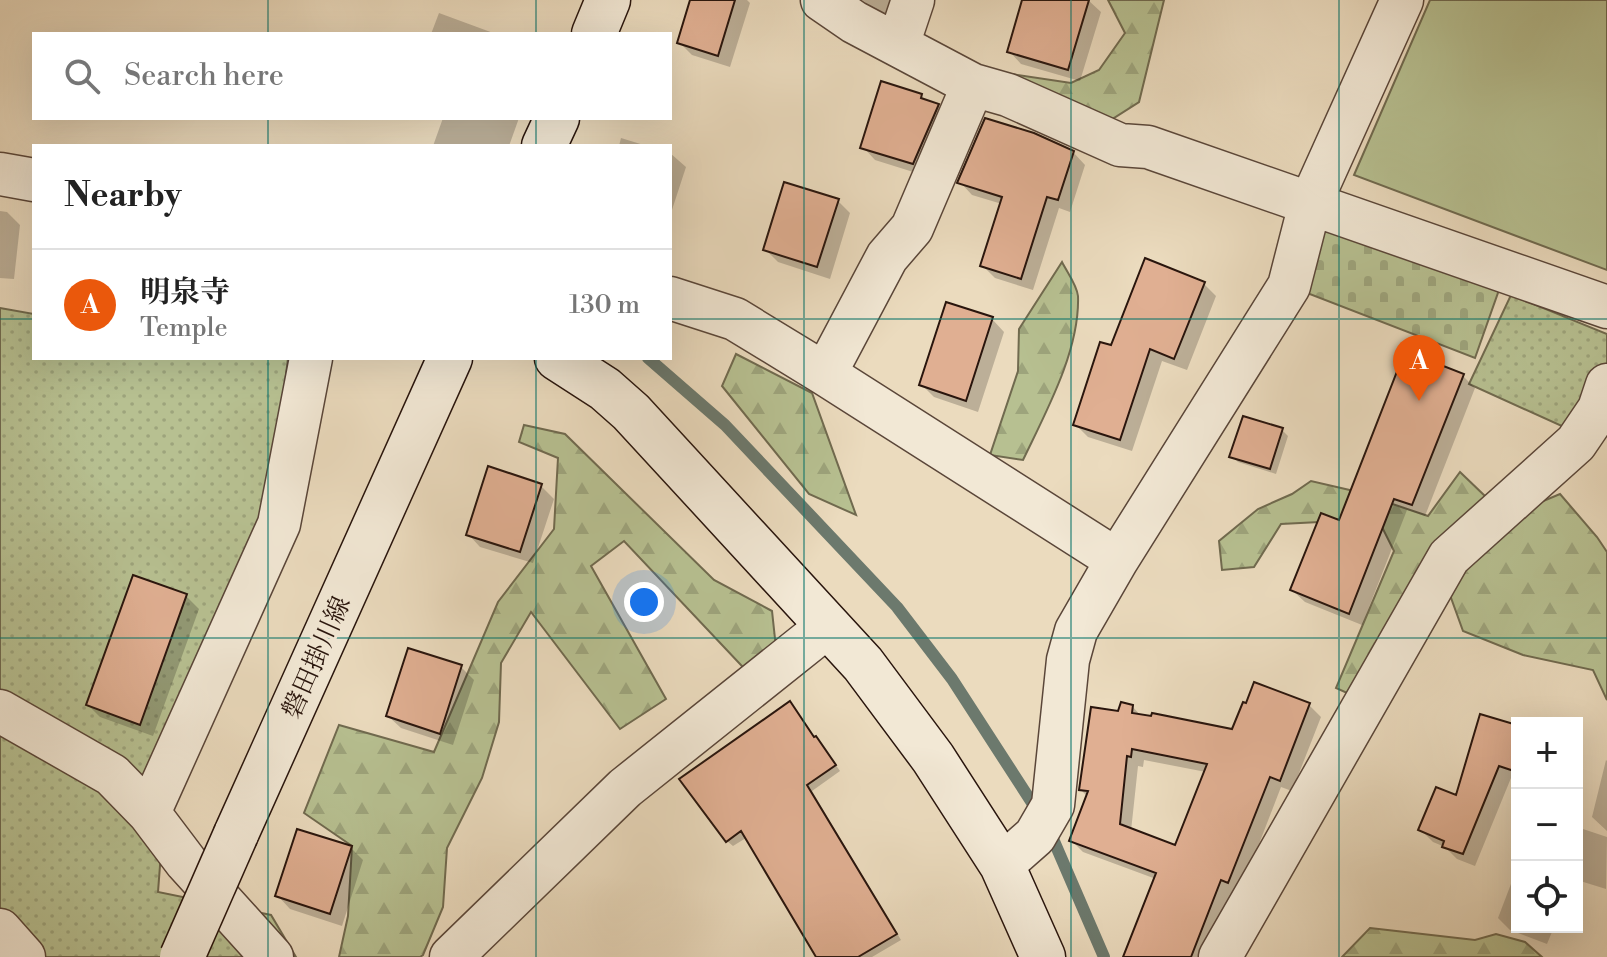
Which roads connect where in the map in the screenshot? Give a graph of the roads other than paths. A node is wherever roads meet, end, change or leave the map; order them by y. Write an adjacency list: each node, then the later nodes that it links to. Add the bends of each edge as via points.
1 (608, 0): 5 (street)
2 (822, 0): 6 (street)
3 (913, 0): 6 (street)
4 (1402, 0): 12 (street)
5 (595, 32)
6 (898, 45): 7 (street)
7 (973, 85): 12 (street, via 1120,145 1148,147); 18 (street, via 912,228 887,257)
8 (556, 120): 9 (street)
9 (545, 144)
10 (0, 174): 11 (street)
11 (32, 180)
12 (1310, 204): 14 (street); 20 (street, via 1289,286)
13 (672, 299): 18 (street, via 735,319)
14 (1607, 307)
15 (311, 360): 23 (street, via 279,524)
16 (449, 360): 27 (street, 磐田掛川線, bridge)
17 (566, 360): 21 (street, via 631,412)
18 (825, 374): 20 (street)
19 (1607, 385): 31 (street, via 1599,409 1576,443 1449,557)
20 (1117, 560): 24 (street, via 1076,631 1068,660 1053,805 1035,836)
21 (828, 626): 24 (street, via 933,758); 29 (street, via 625,788)
22 (0, 711): 23 (street, via 112,775)
23 (149, 813): 28 (street)
24 (1002, 865): 30 (street)
25 (0, 930): 26 (street)
26 (24, 957)
27 (182, 957)
28 (272, 957)
29 (451, 957)
30 (1043, 957)
31 (1220, 957)

